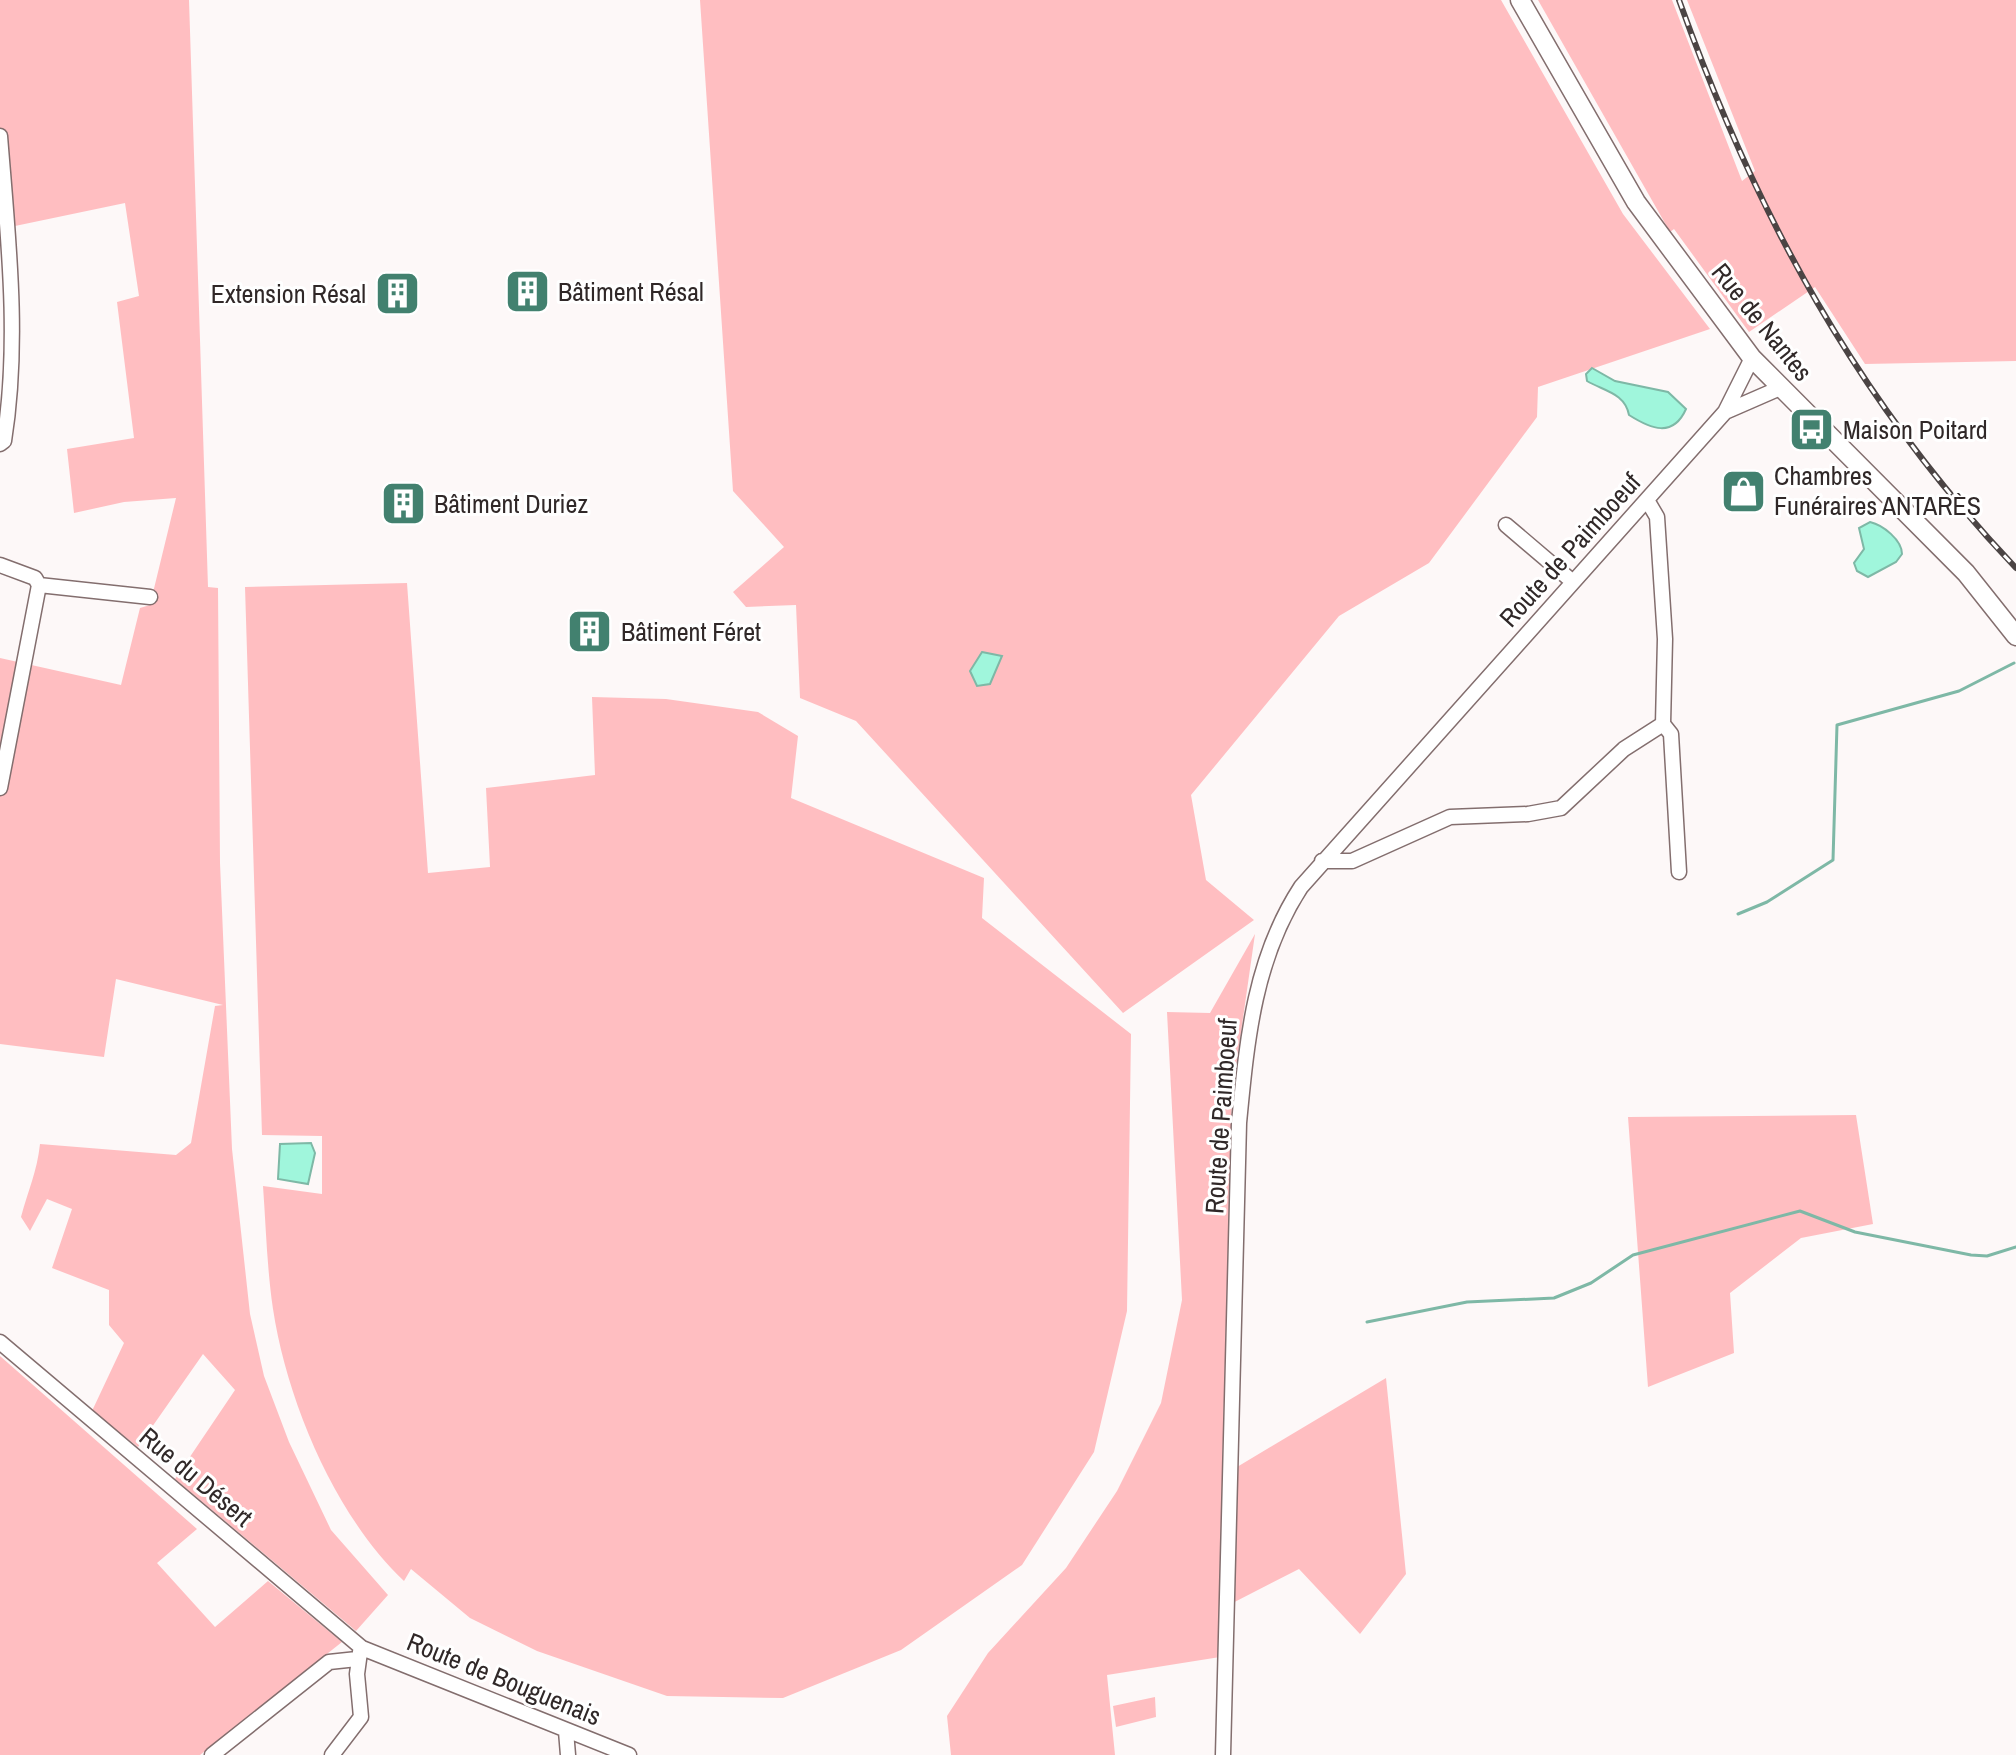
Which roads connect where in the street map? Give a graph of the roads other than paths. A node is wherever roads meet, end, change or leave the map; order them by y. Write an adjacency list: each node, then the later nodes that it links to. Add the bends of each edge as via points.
1 (1520, 0): 3 (main road, Rue de Nantes, via 1636,202)
2 (0, 136): 6 (street, via 11,361 10,404)
3 (1752, 358): 4 (main road, Rue de Nantes); 5 (street, Route de Paimboeuf)
4 (1780, 388): 5 (street, Route de Paimboeuf); 13 (main road, Rue de Nantes, via 1966,573)
5 (1725, 412): 7 (street, Route de Paimboeuf)
6 (0, 444)
7 (1647, 500): 10 (street, Route de Paimboeuf); 14 (street, via 1658,532 1665,639)
8 (1506, 525): 10 (street)
9 (0, 565): 11 (street, via 35,578)
10 (1573, 582): 16 (street, Route de Paimboeuf)
11 (39, 585): 12 (street); 15 (street)
12 (150, 597)
13 (2016, 636)
14 (1663, 724): 16 (street, via 1624,749 1561,808 1450,817 1352,861); 17 (street, via 1671,734)
15 (0, 788)
16 (1322, 861): 25 (street, Route de Paimboeuf, via 1277,929 1248,1030 1239,1123)
17 (1679, 872)
18 (0, 1342): 19 (street, Rue du Désert)
19 (359, 1654): 20 (street, Route de Bouguenais); 21 (street, via 329,1662); 22 (street, via 361,1717)
20 (566, 1731): 23 (street); 24 (street, Route de Bouguenais)
21 (212, 1755)
22 (332, 1755)
23 (568, 1755)
24 (629, 1755)
25 (1223, 1755)

